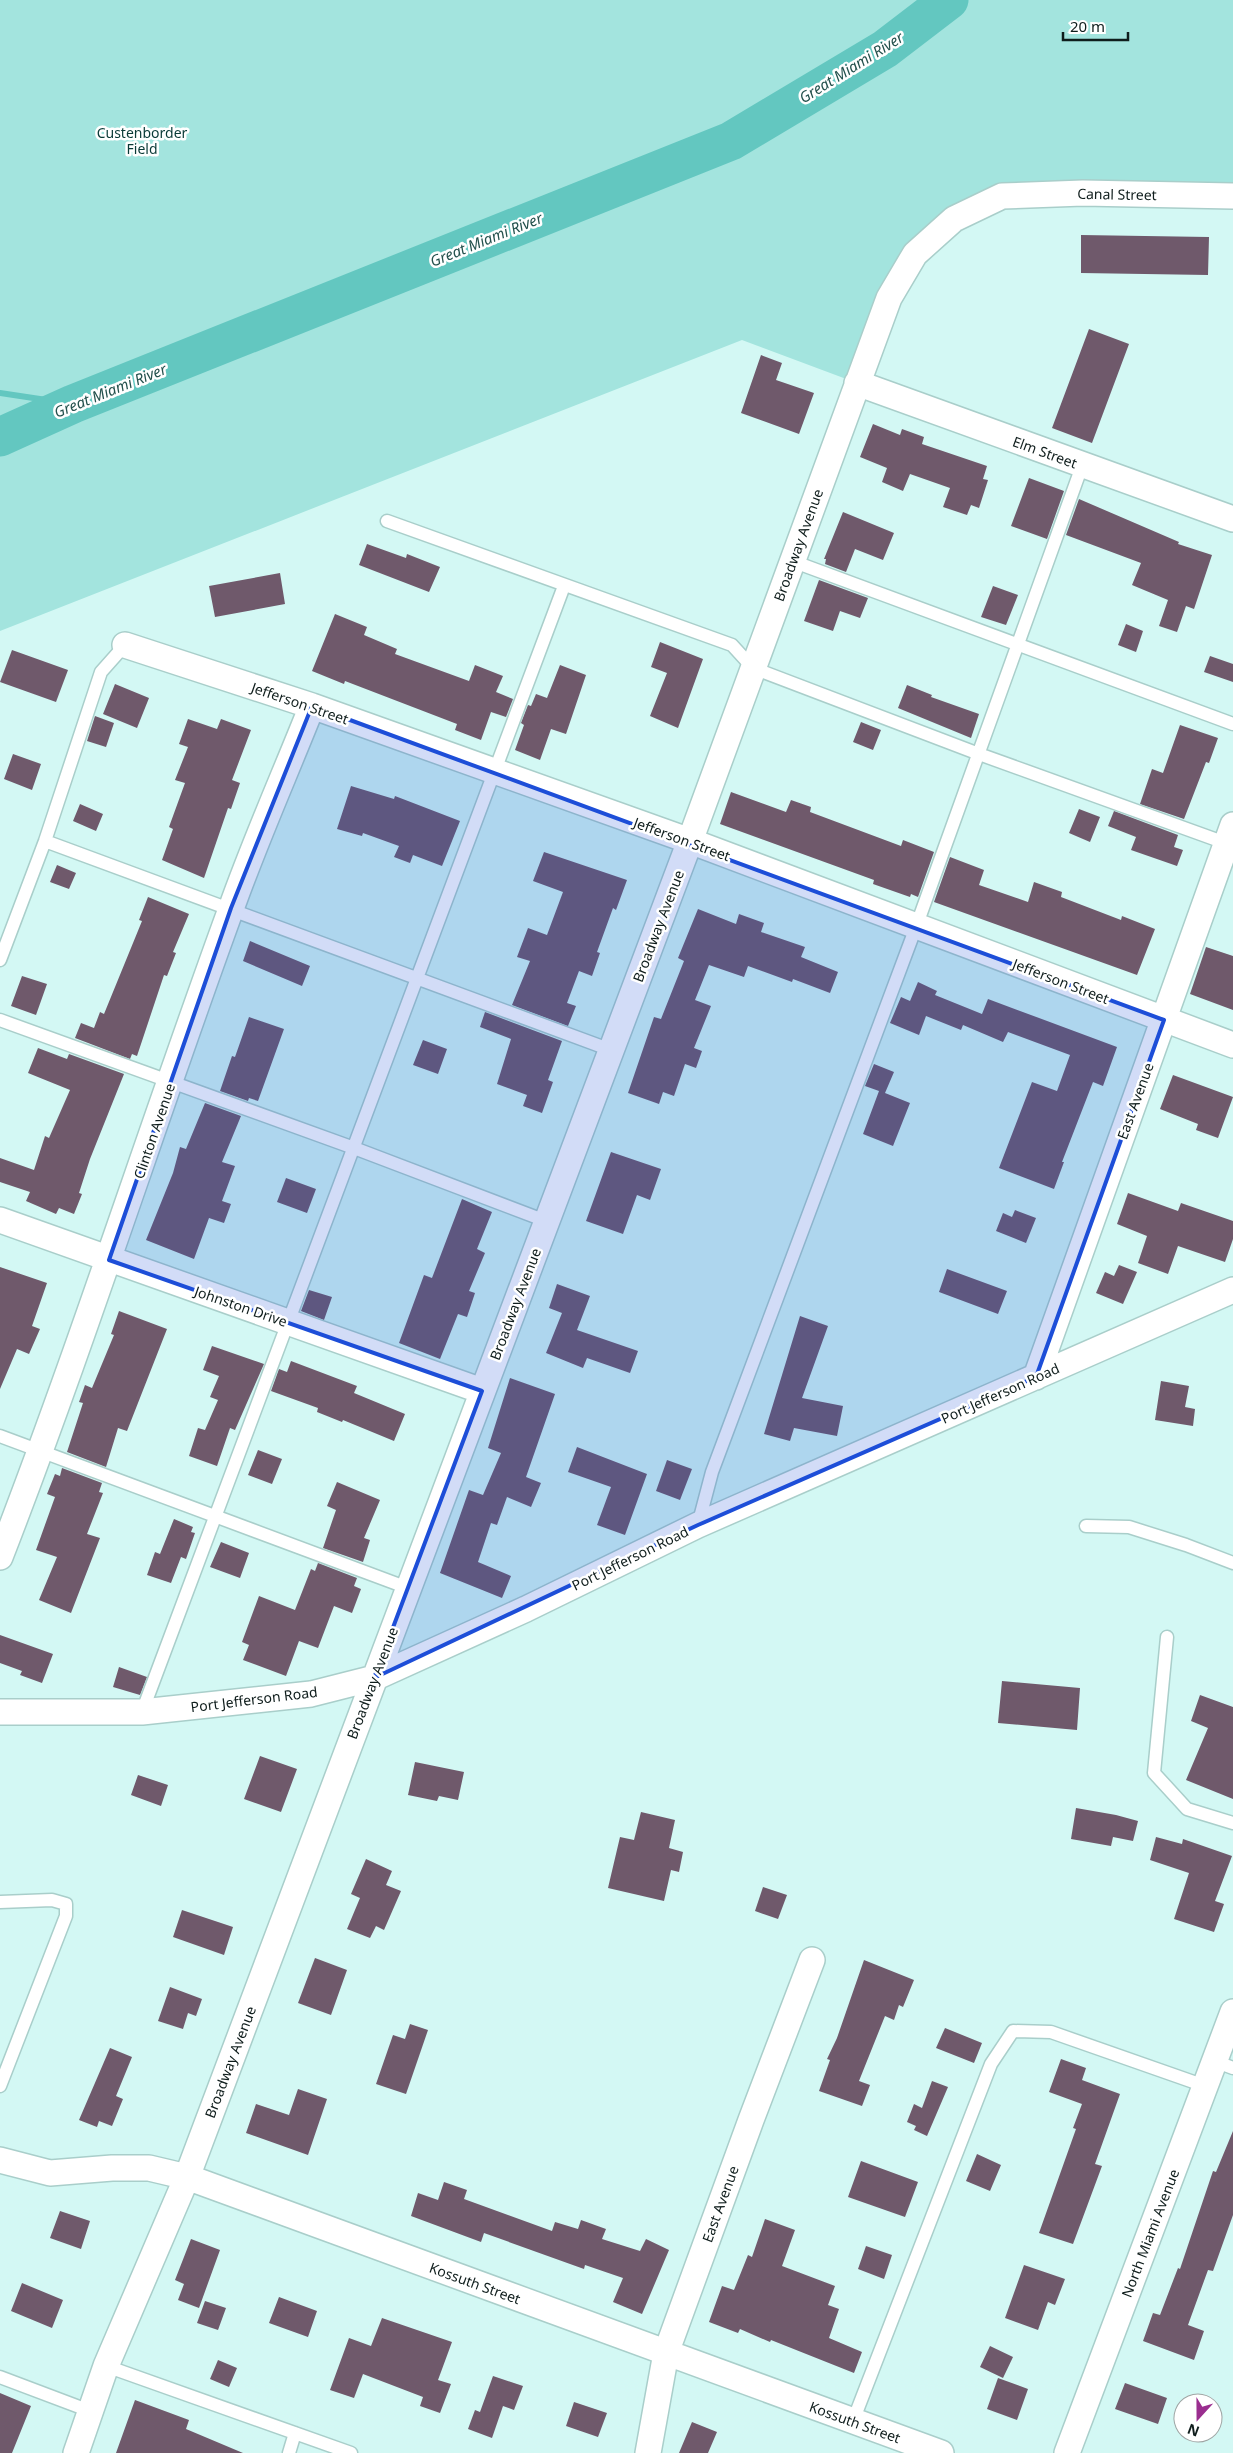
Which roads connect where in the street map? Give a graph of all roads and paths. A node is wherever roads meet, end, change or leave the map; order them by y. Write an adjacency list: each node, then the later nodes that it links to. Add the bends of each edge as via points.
1 (1002, 196): 2 (street, Canal Street, via 1083,193); 3 (street, Broadway Avenue, via 954,219 915,254 889,298)
2 (1233, 196)
3 (857, 383): 4 (street, Elm Street); 7 (street, Broadway Avenue)
4 (1082, 466): 5 (street, Elm Street); 9 (lane)
5 (1233, 519)
6 (387, 521): 8 (lane)
7 (792, 561): 9 (lane); 11 (street, Broadway Avenue)
8 (564, 586): 11 (lane, via 732,645); 15 (lane)
9 (1018, 644): 13 (lane); 14 (lane)
10 (125, 645): 12 (street, Jefferson Street); 17 (lane, via 101,672)
11 (753, 668): 14 (lane); 18 (street, Broadway Avenue)
12 (312, 706): 15 (street, Jefferson Street); 19 (street, Clinton Avenue)
13 (1233, 724)
14 (979, 754): 16 (lane); 20 (lane)
15 (495, 772): 18 (street, Jefferson Street); 22 (lane)
16 (1231, 838): 24 (street, East Avenue)
17 (45, 840): 19 (lane); 21 (lane)
18 (690, 841): 20 (street, Jefferson Street); 26 (street, Broadway Avenue)
19 (231, 908): 22 (lane); 27 (street, Clinton Avenue)
20 (916, 927): 24 (street, Jefferson Street); 39 (lane, via 712,1472)
21 (0, 960)
22 (418, 977): 26 (lane); 28 (lane)
23 (0, 1020): 27 (lane)
24 (1164, 1020): 25 (street, Jefferson Street); 34 (street, East Avenue)
25 (1233, 1045)
26 (611, 1050): 30 (street, Broadway Avenue)
27 (171, 1082): 28 (lane); 31 (street, Clinton Avenue)
28 (354, 1148): 30 (lane); 33 (lane)
29 (0, 1220): 31 (street, Johnston Drive)
30 (546, 1221): 35 (street, Broadway Avenue)
31 (109, 1260): 33 (street, Johnston Drive); 37 (street, Clinton Avenue)
32 (1233, 1290): 34 (street, Port Jefferson Road)
33 (288, 1323): 35 (street, Johnston Drive); 38 (lane)
34 (1036, 1377): 39 (street, Port Jefferson Road)
35 (482, 1392): 43 (street, Broadway Avenue)
36 (0, 1436): 37 (lane)
37 (41, 1451): 38 (lane); 41 (street, Clinton Avenue)
38 (216, 1516): 43 (lane); 47 (lane)
39 (698, 1525): 45 (street, Port Jefferson Road, via 526,1609)
40 (1086, 1526): 42 (lane, via 1129,1527 1186,1544)
41 (0, 1557)
42 (1233, 1563)
43 (408, 1588): 45 (street, Broadway Avenue)
44 (1167, 1637): 48 (lane, via 1154,1773 1188,1810)
45 (374, 1678): 47 (street, Port Jefferson Road, via 311,1694); 56 (street, Broadway Avenue)
46 (0, 1712): 47 (street, Port Jefferson Road)
47 (142, 1712)
48 (1233, 1823)
49 (0, 1902): 53 (lane, via 52,1900 66,1904 66,1916)
50 (812, 1960): 57 (street, East Avenue)
51 (1233, 2012): 52 (street, North Miami Avenue)
52 (1224, 2065): 54 (street, North Miami Avenue)
53 (0, 2086)
54 (1205, 2086): 61 (lane, via 1051,2032 1013,2031 991,2064); 68 (street, North Miami Avenue)
55 (0, 2160): 56 (street, Kossuth Street, via 50,2173 148,2168)
56 (187, 2177): 57 (street, Kossuth Street); 58 (street, Broadway Avenue)
57 (666, 2353): 61 (street, Kossuth Street); 66 (street, East Avenue)
58 (106, 2366): 60 (street, Broadway Avenue); 62 (lane)
59 (0, 2377): 60 (lane)
60 (90, 2411): 63 (street, Broadway Avenue)
61 (853, 2421): 67 (street, Kossuth Street)
62 (295, 2433): 64 (lane); 65 (lane)
63 (76, 2453)
64 (289, 2453)
65 (351, 2453)
66 (648, 2453)
67 (941, 2453)
68 (1067, 2453)

